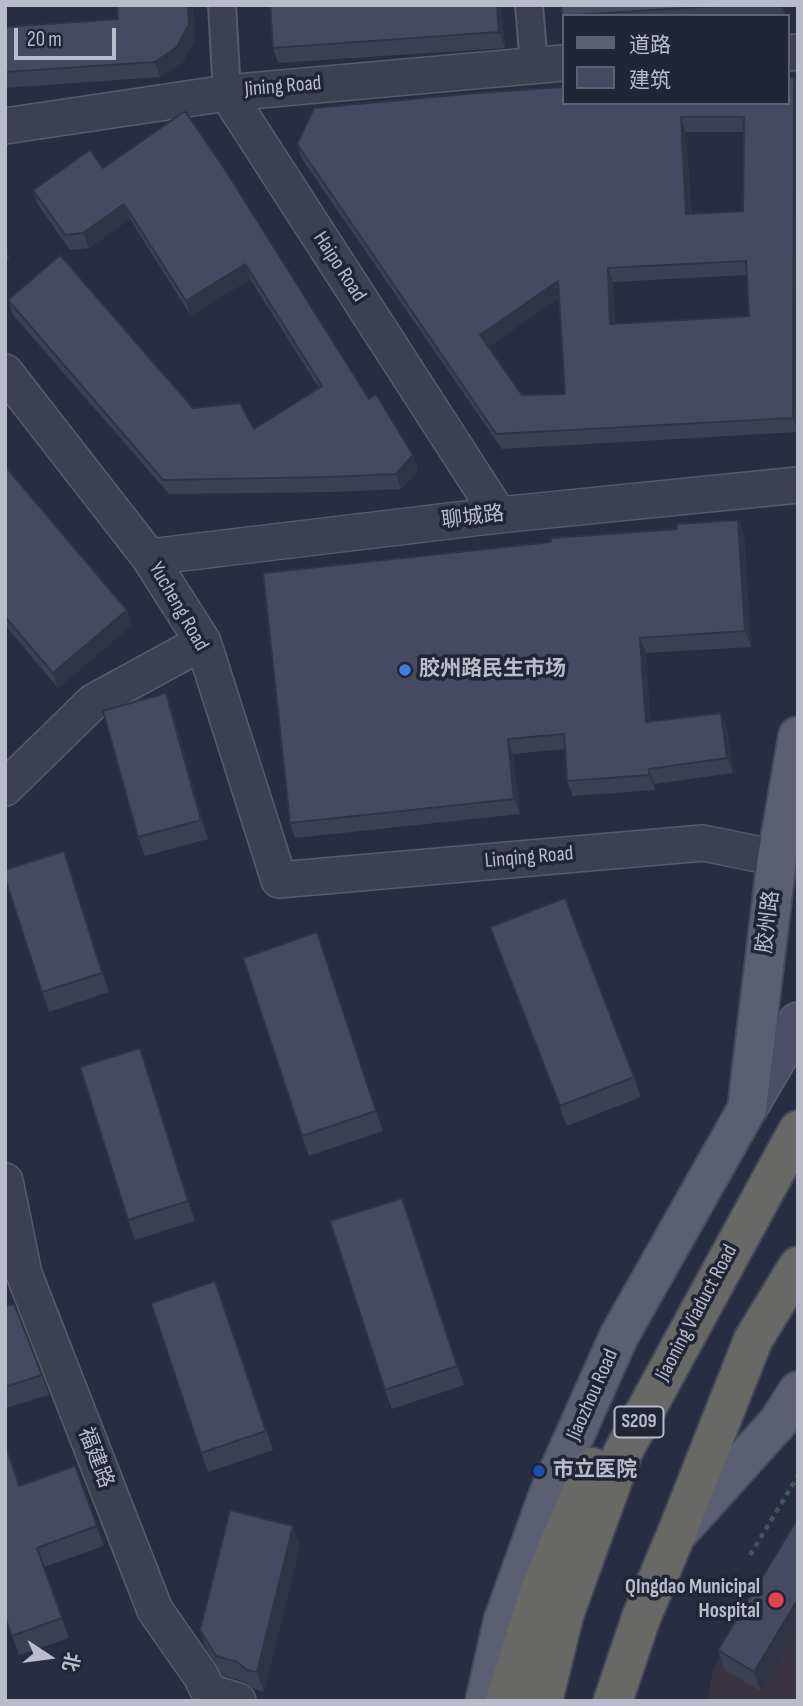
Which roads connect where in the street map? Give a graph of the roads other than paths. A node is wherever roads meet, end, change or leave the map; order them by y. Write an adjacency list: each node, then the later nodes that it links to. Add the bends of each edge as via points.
1 (222, 5): 4 (street, Haipo Road)
2 (529, 5): 3 (street)
3 (549, 64): 4 (street, Jining Road)
4 (227, 93): 5 (street, Jining Road); 8 (street, Haipo Road)
5 (5, 126)
6 (5, 372): 9 (street, Yucheng Road)
7 (798, 485): 8 (street, 聊城路)
8 (499, 515): 9 (street, 聊城路)
9 (149, 557): 10 (street, Yucheng Road)
10 (202, 642): 12 (street, via 93,702); 14 (street, Yucheng Road)
11 (798, 736): 13 (main road, 胶州路)
12 (5, 789)
13 (777, 858): 14 (street, Linqing Road, via 702,843); 16 (main road, 胶州路)
14 (279, 880)
15 (798, 1022): 16 (main road)
16 (747, 1109): 24 (main road, Jiaozhou Road, via 603,1372 550,1493 503,1621)
17 (789, 1146): 25 (highway, via 645,1359 603,1440 541,1587); 26 (highway, Jiaoning Viaduct Road / S209, via 623,1452 564,1615)
18 (5, 1181): 23 (street, 福建路, via 24,1274 155,1610 209,1692)
19 (798, 1266): 21 (highway, via 753,1340)
20 (798, 1391): 21 (main road, via 779,1421)
21 (676, 1535): 22 (highway)
22 (614, 1699)
23 (238, 1701)
24 (485, 1701)
25 (505, 1701)
26 (543, 1701)

